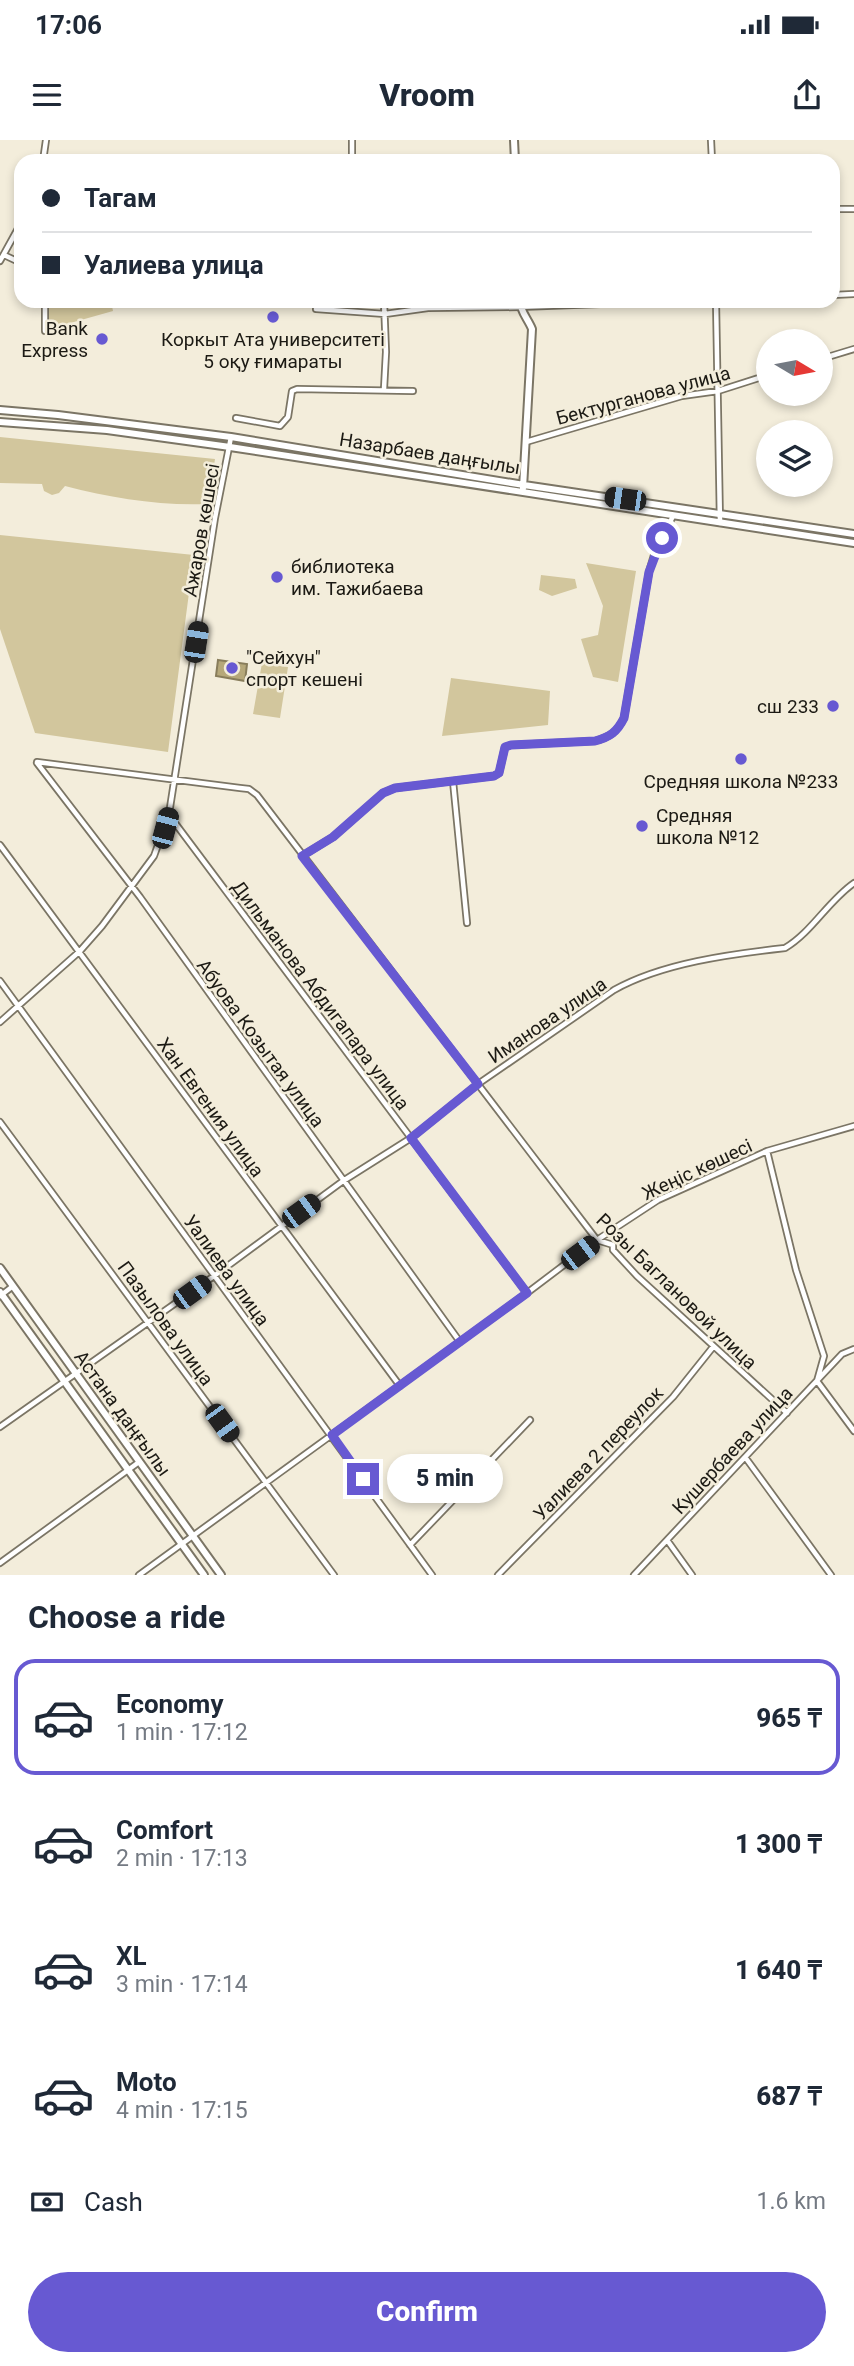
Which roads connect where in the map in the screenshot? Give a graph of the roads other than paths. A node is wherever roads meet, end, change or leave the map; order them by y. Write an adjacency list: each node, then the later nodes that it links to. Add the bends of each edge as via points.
1 (14, 236): 2 (street)
2 (4, 255): 3 (street); 4 (street)
3 (14, 260)
4 (0, 261)
5 (45, 308): 12 (street)
6 (385, 308): 11 (street)
7 (428, 308): 11 (street)
8 (522, 308): 23 (main road, via 532,329)
9 (716, 308): 18 (street)
10 (316, 309): 11 (street)
11 (385, 314): 16 (street)
12 (45, 331)
13 (854, 349): 14 (street)
14 (833, 355)
15 (756, 379): 18 (street, Бектурганова улица)
16 (384, 389): 17 (street); 20 (street, via 297,389 292,391 288,417 280,426)
17 (413, 391)
18 (718, 391): 23 (street, Бектурганова улица, via 682,396); 27 (street)
19 (0, 410): 22 (main road, Назарбаев даңғылы)
20 (236, 418)
21 (0, 422): 24 (main road, Назарбаев даңғылы)
22 (231, 437): 24 (street, Ажаров көшесі); 25 (main road, Назарбаев даңғылы)
23 (526, 442): 25 (main road)
24 (230, 446): 26 (main road, Назарбаев даңғылы); 33 (street, Ажаров көшесі)
25 (524, 485): 26 (main road); 27 (main road, Назарбаев даңғылы)
26 (522, 493): 28 (main road, Назарбаев даңғылы)
27 (720, 513): 29 (street); 30 (main road, Назарбаев даңғылы)
28 (673, 516): 29 (main road, Назарбаев даңғылы); 34 (street, via 649,572 624,718 618,730 595,741 505,747 499,773)
29 (720, 523): 31 (main road, Назарбаев даңғылы)
30 (854, 534)
31 (854, 543)
32 (37, 762): 33 (street, Розы Баглановой улица); 39 (street, Абуова Козытая улица)
33 (173, 781): 35 (street, Ажаров көшесі); 37 (street, Розы Баглановой улица, via 249,789)
34 (453, 781): 37 (street, via 383,793 333,837); 40 (street)
35 (169, 814): 39 (street, Ажаров көшесі, via 155,856); 48 (street, Дильманова Абдигапара улица)
36 (0, 845): 41 (street, Хан Евгения улица)
37 (302, 856): 45 (street, Розы Баглановой улица)
38 (854, 883): 45 (street, Иманова улица, via 785,948 746,952 629,981)
39 (131, 888): 41 (street, Ажаров көшесі); 50 (street, Абуова Козытая улица)
40 (467, 923)
41 (80, 951): 43 (street, Ажаров көшесі); 51 (street, Хан Евгения улица)
42 (0, 981): 43 (street, Уалиева улица)
43 (19, 1006): 44 (street, Ажаров көшесі); 54 (street, Уалиева улица)
44 (0, 1022)
45 (478, 1084): 48 (street, Иманова улица); 52 (street, Розы Баглановой улица)
46 (0, 1122): 58 (street, Пазылова улица)
47 (854, 1126): 49 (street, Жеңіс көшесі)
48 (411, 1138): 50 (street, Иманова улица); 56 (street, Дильманова Абдигапара улица)
49 (768, 1151): 52 (street, Жеңіс көшесі, via 658,1200); 64 (street, via 796,1270 824,1356)
50 (343, 1181): 51 (street, Иманова улица); 59 (street, Абуова Козытая улица)
51 (281, 1227): 54 (street, Иманова улица); 65 (street, Хан Евгения улица)
52 (597, 1240): 56 (street, Жеңіс көшесі); 60 (street, Розы Баглановой улица, via 613,1245 637,1276)
53 (0, 1268): 55 (main road, Астана даңғылы)
54 (214, 1276): 58 (street, Иманова улица); 70 (street, Уалиева улица)
55 (13, 1286): 57 (street); 62 (main road, Астана даңғылы)
56 (527, 1293): 59 (street, Жеңіс көшесі)
57 (1, 1294): 63 (main road, Астана даңғылы)
58 (148, 1323): 62 (street, Иманова улица); 74 (street, Пазылова улица)
59 (460, 1342): 65 (street, Жеңіс көшесі)
60 (713, 1347): 66 (street, Розы Баглановой улица); 85 (street, Уалиева 2 переулок, via 673,1397)
61 (854, 1349): 64 (street, Кушербаева улица, via 842,1354)
62 (76, 1374): 63 (street, Иманова улица); 72 (main road, Астана даңғылы)
63 (65, 1381): 68 (street, Иманова улица); 73 (main road, Астана даңғылы)
64 (817, 1381): 66 (street, Кушербаева улица); 69 (street)
65 (400, 1386): 70 (street, Жеңіс көшесі)
66 (787, 1413): 71 (street, Кушербаева улица)
67 (530, 1420): 78 (street)
68 (0, 1427)
69 (854, 1431)
70 (332, 1435): 74 (street, Жеңіс көшесі); 78 (street, Уалиева улица)
71 (745, 1457): 76 (street, Кушербаева улица); 88 (street)
72 (139, 1462): 73 (street); 75 (main road, Астана даңғылы)
73 (128, 1470): 77 (main road, Астана даңғылы); 79 (street)
74 (267, 1483): 75 (street, Жеңіс көшесі); 83 (street, Пазылова улица)
75 (193, 1536): 77 (street, Жеңіс көшесі); 82 (main road, Астана даңғылы)
76 (667, 1540): 86 (street, Кушербаева улица); 87 (street)
77 (182, 1544): 80 (street); 81 (main road, Астана даңғылы)
78 (410, 1545): 84 (street, Уалиева улица)
79 (0, 1563)
80 (139, 1575)
81 (204, 1575)
82 (221, 1575)
83 (334, 1575)
84 (432, 1575)
85 (498, 1575)
86 (634, 1575)
87 (692, 1575)
88 (831, 1575)

